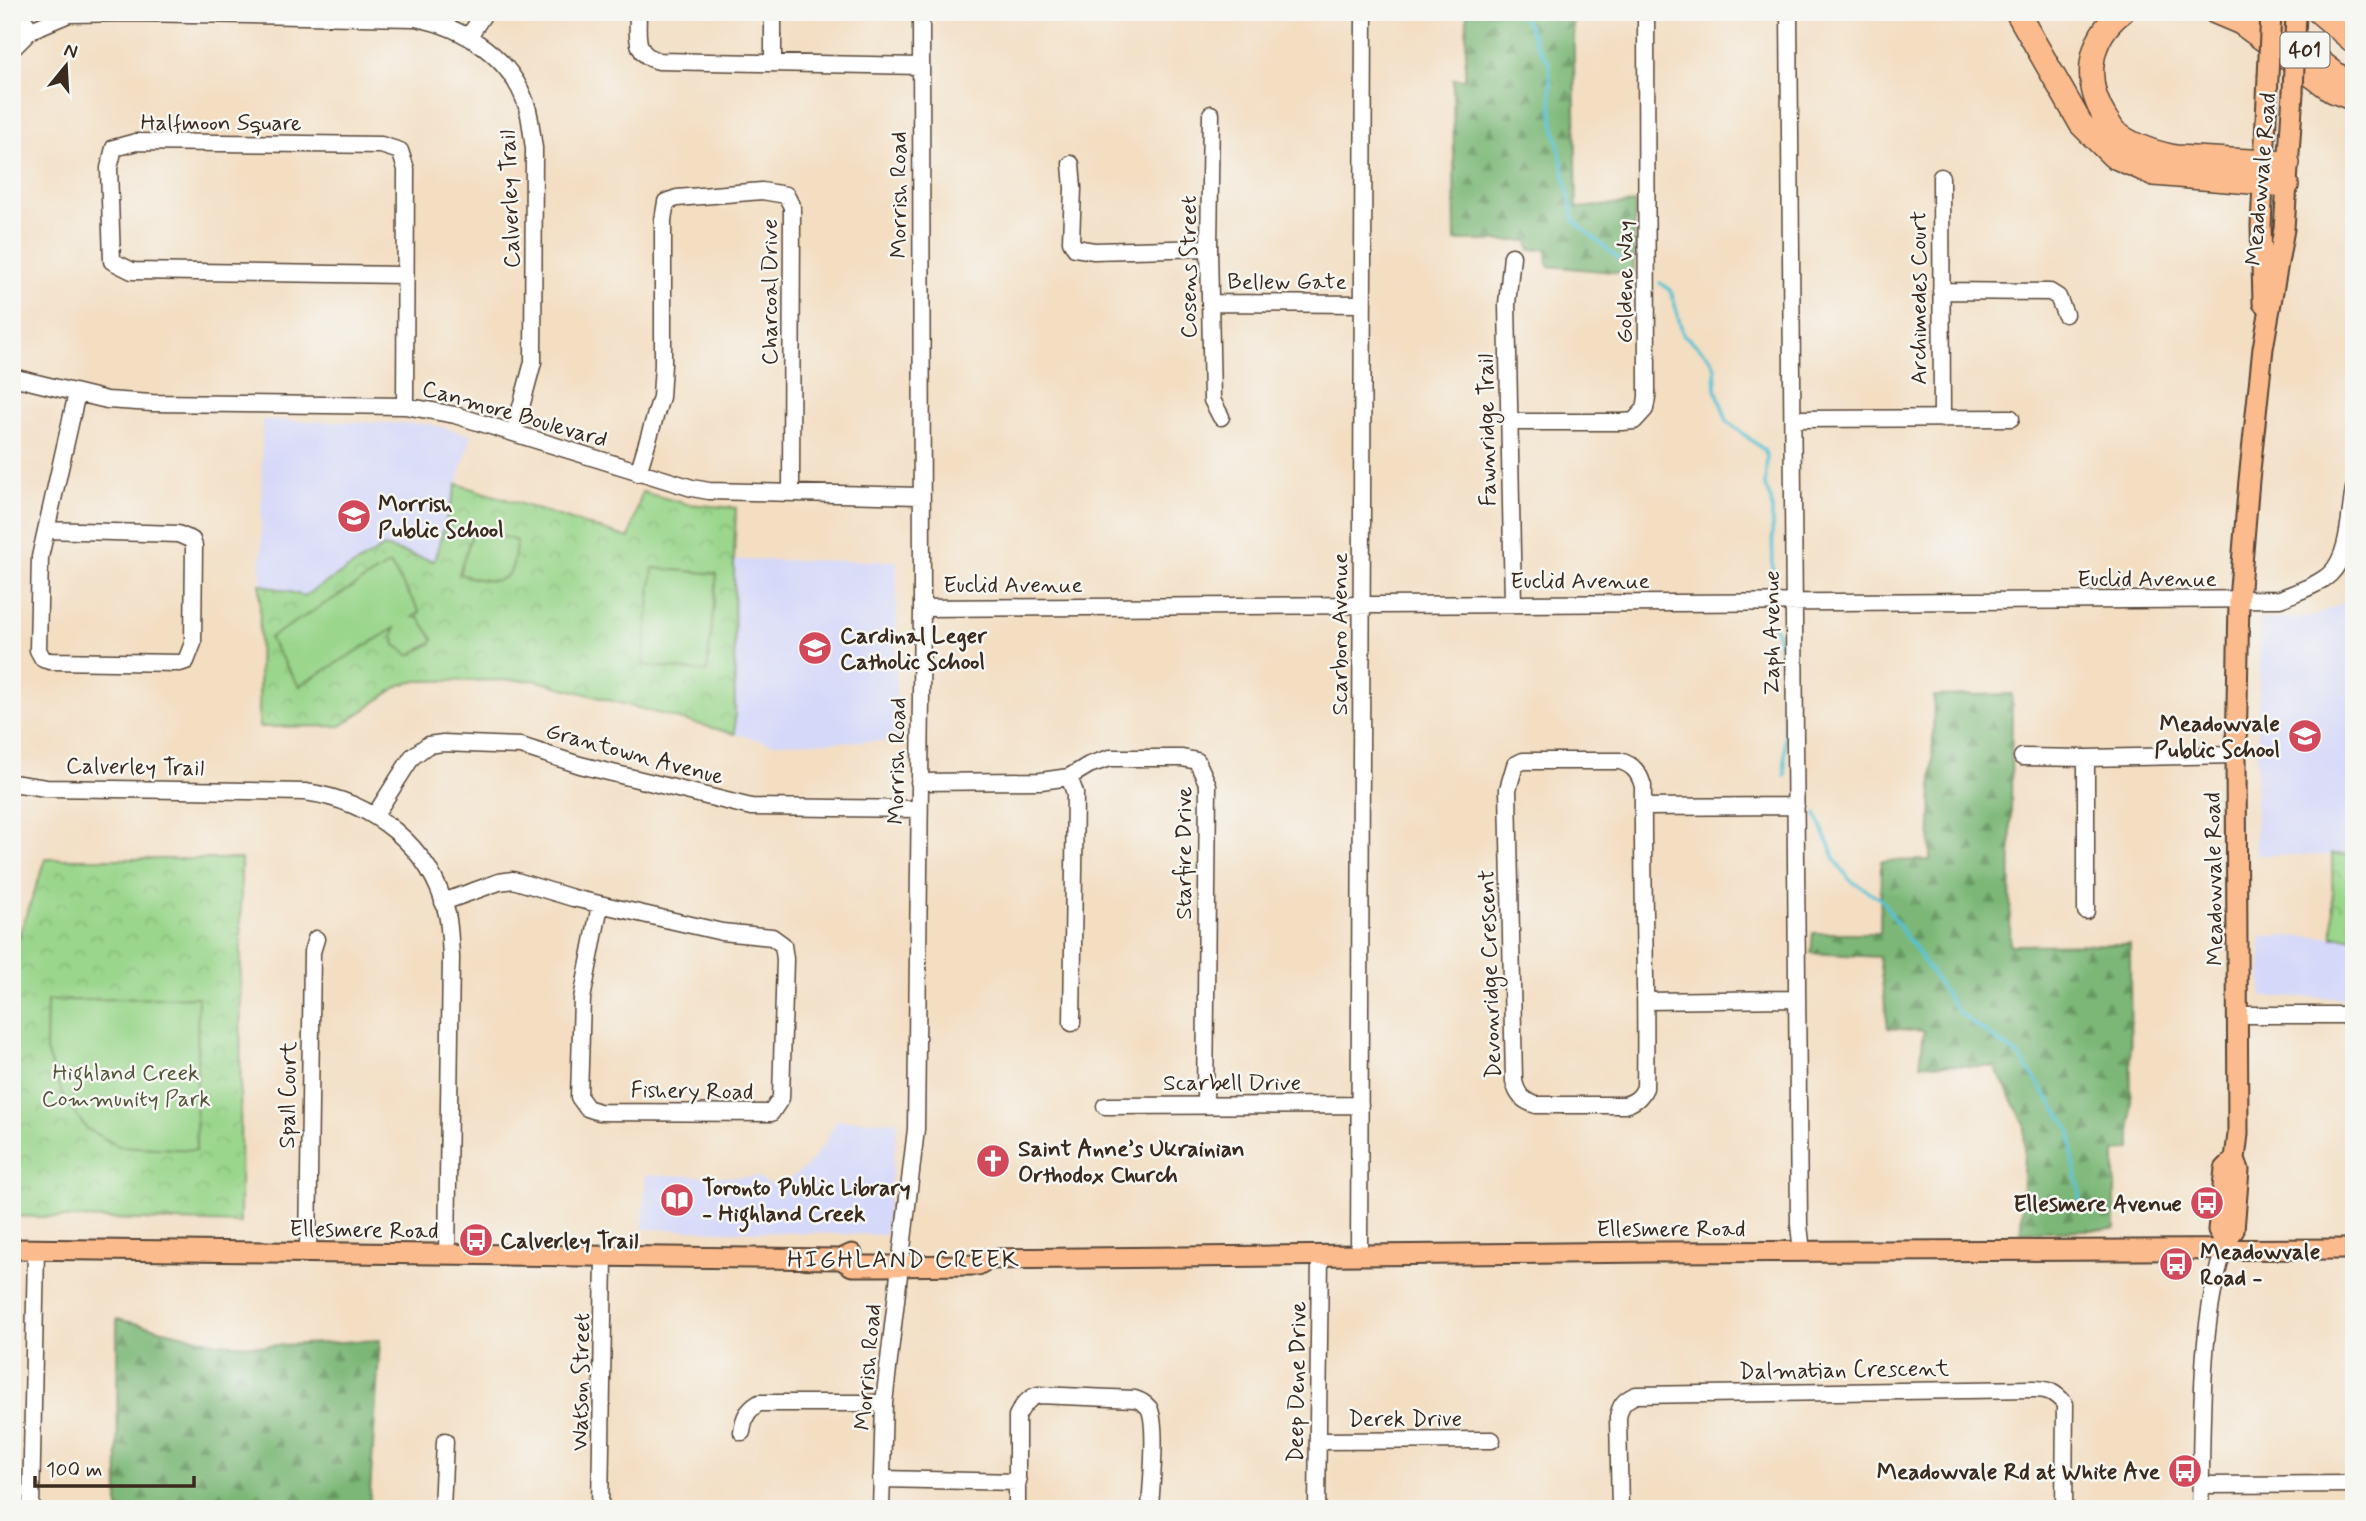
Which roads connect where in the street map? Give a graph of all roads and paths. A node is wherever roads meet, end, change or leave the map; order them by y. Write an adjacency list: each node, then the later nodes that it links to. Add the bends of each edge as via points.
1 (18, 12): 19 (street)
2 (485, 12): 20 (street)
3 (638, 12): 23 (street, via 639,49 652,59)
4 (773, 12): 23 (street)
5 (921, 12): 24 (street, Morrish Road)
6 (1364, 12): 37 (street, Scarboro Avenue)
7 (1646, 12): 47 (street, Goldene Way, via 1645,409 1634,421)
8 (1789, 12): 45 (street, Zaph Avenue)
9 (2017, 12): 29 (highway, via 2081,124 2113,156 2154,174)
10 (2122, 12): 29 (highway, via 2100,36 2091,63 2092,91 2114,131 2157,153)
11 (2215, 12): 26 (highway, via 2241,23 2333,91)
12 (2256, 12): 25 (highway, 401)
13 (2271, 12): 29 (main road, Meadowvale Road, bridge)
14 (2296, 12): 30 (main road, Meadowvale Road, bridge)
15 (2319, 12): 21 (highway, 401)
16 (123, 13): 17 (street, Calverley Trail); 19 (street, Calverley Trail, via 69,14)
17 (251, 14): 18 (street, Calverley Trail)
18 (381, 15): 20 (street, Calverley Trail, via 435,22)
19 (31, 30): 22 (street, Calverley Trail)
20 (469, 36): 48 (street, Calverley Trail, via 512,77 528,109 534,148 533,362)
21 (2354, 42)
22 (12, 49)
23 (773, 63): 24 (street)
24 (920, 66): 52 (street, Morrish Road)
25 (2354, 88)
26 (2354, 99)
27 (1211, 114): 32 (street, Cosens Street)
28 (1072, 163): 32 (street, via 1071,241 1075,248)
29 (2264, 172): 30 (highway); 39 (main road, Meadowvale Road)
30 (2288, 174): 39 (main road, Meadowvale Road, via 2284,229)
31 (1941, 177): 35 (street, Archimedes Court)
32 (1209, 248): 36 (street, Cosens Street)
33 (1512, 256): 47 (street, Fawnridge Trail, via 1507,304)
34 (404, 275): 34 (street, Halfmoon Square, via 406,169 400,151 381,145 136,142 114,148 109,168 112,261 132,271); 42 (street, Halfmoon Square)
35 (1941, 291): 38 (street, via 2050,292 2059,297); 46 (street, Archimedes Court)
36 (1211, 303): 37 (street, Bellew Gate); 43 (street, Cosens Street, via 1212,400)
37 (1363, 304): 57 (street, Scarboro Avenue)
38 (2065, 314)
39 (2263, 348): 54 (main road, Meadowvale Road)
40 (12, 377): 41 (street, Canmore Boulevard)
41 (77, 393): 42 (street, Canmore Boulevard, via 152,403); 53 (street)
42 (405, 406): 48 (street, Canmore Boulevard)
43 (1221, 417)
44 (2011, 418): 46 (street)
45 (1793, 419): 46 (street); 55 (street, Zaph Avenue)
46 (1942, 419)
47 (1509, 422): 56 (street, Fawnridge Trail)
48 (514, 433): 49 (street, Canmore Boulevard)
49 (638, 473): 51 (street, Canmore Boulevard, via 709,491); 51 (street, Charcoal Drive, via 661,397 666,202 762,191 786,195 792,207)
50 (2354, 489): 54 (street, Euclid Avenue, via 2343,551 2329,575 2280,598)
51 (791, 492): 52 (street, Canmore Boulevard)
52 (920, 496): 58 (street, Morrish Road)
53 (46, 530): 53 (street, via 38,570 38,650 43,659 186,661 193,643 192,540 178,534)
54 (2239, 600): 55 (street, Euclid Avenue); 59 (main road, Meadowvale Road)
55 (1793, 602): 56 (street, Euclid Avenue); 65 (street, Zaph Avenue)
56 (1513, 603): 57 (street, Euclid Avenue)
57 (1362, 605): 58 (street, Euclid Avenue); 79 (street, Scarboro Avenue)
58 (922, 608): 63 (street, Morrish Road)
59 (2236, 755): 61 (street); 75 (main road, Meadowvale Road)
60 (2022, 757): 61 (street)
61 (2086, 758): 71 (street)
62 (1069, 777): 63 (street, Starfire Drive); 77 (street, via 1075,793); 78 (street, Starfire Drive, via 1110,758 1182,758 1197,761 1205,775)
63 (919, 782): 67 (street, Morrish Road)
64 (12, 783): 68 (street, Calverley Trail, via 46,788 305,792 343,800)
65 (1796, 806): 66 (street); 73 (street, Zaph Avenue)
66 (1643, 807): 74 (street, Devonridge Crescent); 74 (street, Devonridge Crescent, via 1640,777 1630,764 1523,761 1515,765 1509,782 1508,848 1516,1091 1536,1105 1624,1105 1641,1097)
67 (918, 809): 68 (street, Grantown Avenue, via 751,807 521,746 443,743 428,745 412,757); 91 (street, Morrish Road, via 916,1129)
68 (375, 815): 69 (street, Calverley Trail, via 407,841)
69 (443, 902): 70 (street, Fishery Road, via 513,880); 87 (street, Calverley Trail, via 450,957)
70 (600, 905): 70 (street, Fishery Road, via 579,1023 579,1097 587,1108 599,1112 771,1113 781,1098 783,946 772,937 722,932)
71 (2086, 911)
72 (316, 939): 86 (street, Spall Court, via 312,952)
73 (1796, 999): 74 (street); 85 (street, Zaph Avenue)
74 (1647, 1001)
75 (2239, 1015): 76 (street); 81 (main road, Meadowvale Road, via 2235,1159 2239,1170 2234,1230)
76 (2354, 1015)
77 (1072, 1023)
78 (1205, 1105): 79 (street, Scarbell Drive); 80 (street, Scarbell Drive)
79 (1360, 1105): 88 (street, Scarboro Avenue)
80 (1105, 1106)
81 (2224, 1245): 84 (main road, Ellesmere Road); 85 (main road, Ellesmere Road); 99 (street, Meadowvale Road, via 2207,1337)
82 (12, 1249): 83 (main road, Ellesmere Road)
83 (36, 1249): 86 (main road, Ellesmere Road); 101 (street)
84 (2354, 1249)
85 (1802, 1252): 88 (main road, Ellesmere Road)
86 (308, 1253): 87 (main road, Ellesmere Road)
87 (447, 1255): 90 (main road, Ellesmere Road)
88 (1359, 1255): 89 (main road, Ellesmere Road)
89 (1320, 1256): 91 (main road, Ellesmere Road, via 988,1259 978,1265); 96 (street, Deep Dene Drive)
90 (604, 1257): 91 (main road, Ellesmere Road, via 841,1259 852,1266); 103 (street, Watson Street)
91 (900, 1260): 92 (street, Morrish Road)
92 (884, 1403): 93 (street, via 760,1403 749,1409); 97 (street, Morrish Road)
93 (742, 1432)
94 (1492, 1440): 96 (street, Derek Drive)
95 (445, 1441): 102 (street)
96 (1318, 1441): 107 (street, Deep Dene Drive)
97 (881, 1479): 98 (street); 104 (street, Morrish Road)
98 (1018, 1482): 105 (street); 106 (street, via 1017,1416 1033,1397 1135,1399 1150,1410 1153,1424)
99 (2201, 1485): 100 (street); 110 (street, Meadowvale Road)
100 (2354, 1485)
101 (31, 1509)
102 (442, 1509)
103 (600, 1509)
104 (881, 1509)
105 (1017, 1509)
106 (1150, 1509)
107 (1317, 1509)
108 (1620, 1509): 109 (street, Dalmatian Crescent, via 1618,1418 1625,1399 1636,1395 2033,1389 2048,1389 2065,1404)
109 (2064, 1509)
110 (2200, 1509)

